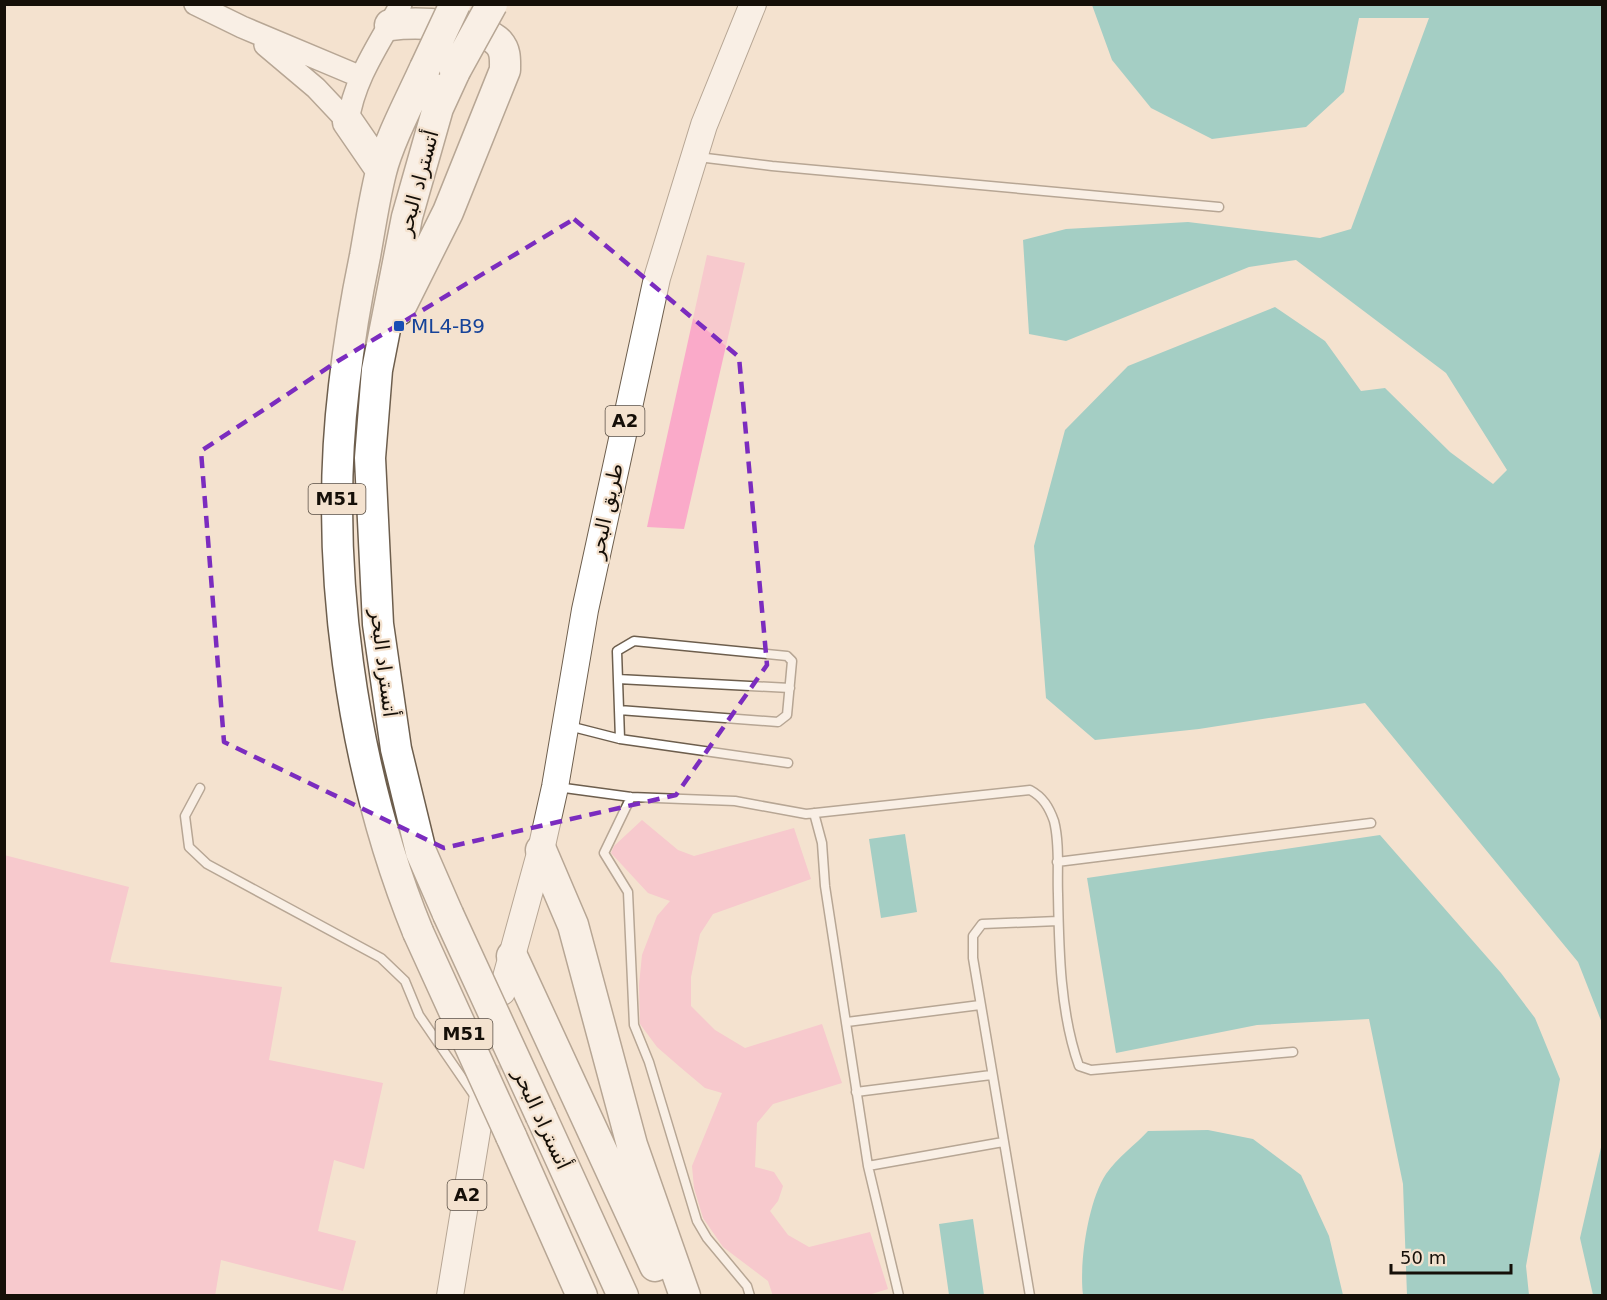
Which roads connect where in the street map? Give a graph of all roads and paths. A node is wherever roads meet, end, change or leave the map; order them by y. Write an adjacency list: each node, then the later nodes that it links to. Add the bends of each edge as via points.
1 (195, 4): 6 (street)
2 (492, 4): 12 (highway, أتستراد البحر / M51, bridge, via 438,108 407,217)
3 (753, 4): 9 (main road, طريق البحر / A2)
4 (437, 11): 5 (highway); 10 (highway, أتستراد البحر / M51, bridge, via 425,68); 12 (highway, via 501,44 505,70 448,212)
5 (395, 15): 7 (street)
6 (242, 27): 7 (street); 8 (street, via 280,56)
7 (361, 77): 8 (street)
8 (348, 122): 10 (highway)
9 (694, 157): 11 (lane); 16 (main road, طريق البحر / A2, via 657,278 585,610)
10 (381, 170): 38 (highway, أتستراد البحر / M51, bridge, via 343,387 337,492 340,605 363,748 392,860 418,932)
11 (1218, 207)
12 (382, 343): 39 (highway, أتستراد البحر / M51, bridge, via 370,458 378,624 396,749 421,852)
13 (618, 679): 14 (lane); 14 (lane, via 617,651 634,641 786,656 792,661); 15 (lane)
14 (790, 688): 15 (lane, via 787,715 778,722)
15 (619, 710): 17 (lane)
16 (566, 726): 17 (lane); 19 (main road, طريق البحر / A2)
17 (620, 740): 18 (lane)
18 (788, 763)
19 (555, 787): 21 (lane); 24 (main road, طريق البحر / A2)
20 (200, 788): 34 (lane, via 185,816 189,847 207,864 381,958 405,981 419,1015)
21 (631, 797): 22 (lane, via 735,801); 42 (lane, via 604,854 628,892 634,1025 653,1073 697,1221 747,1286)
22 (814, 813): 25 (lane, via 1030,790 1041,795 1053,821); 30 (lane, via 822,843)
23 (1371, 823): 25 (lane)
24 (541, 850): 27 (main road, طريق البحر / A2); 41 (highway, via 573,925 632,1145)
25 (1057, 862): 26 (lane)
26 (1058, 921): 29 (lane, via 982,924 973,936); 31 (lane, via 1072,1048 1079,1066 1091,1070)
27 (512, 956): 28 (main road, طريق البحر / A2); 40 (highway)
28 (502, 992)
29 (980, 1005): 30 (lane); 32 (lane)
30 (847, 1022): 33 (lane)
31 (1293, 1052)
32 (991, 1075): 33 (lane); 35 (lane)
33 (856, 1092): 36 (lane)
34 (482, 1101): 37 (main road, A2)
35 (1003, 1142): 36 (lane); 44 (lane)
36 (868, 1166): 43 (lane)
37 (450, 1296)
38 (582, 1296)
39 (623, 1296)
40 (669, 1296)
41 (685, 1296)
42 (750, 1296)
43 (899, 1296)
44 (1030, 1296)

